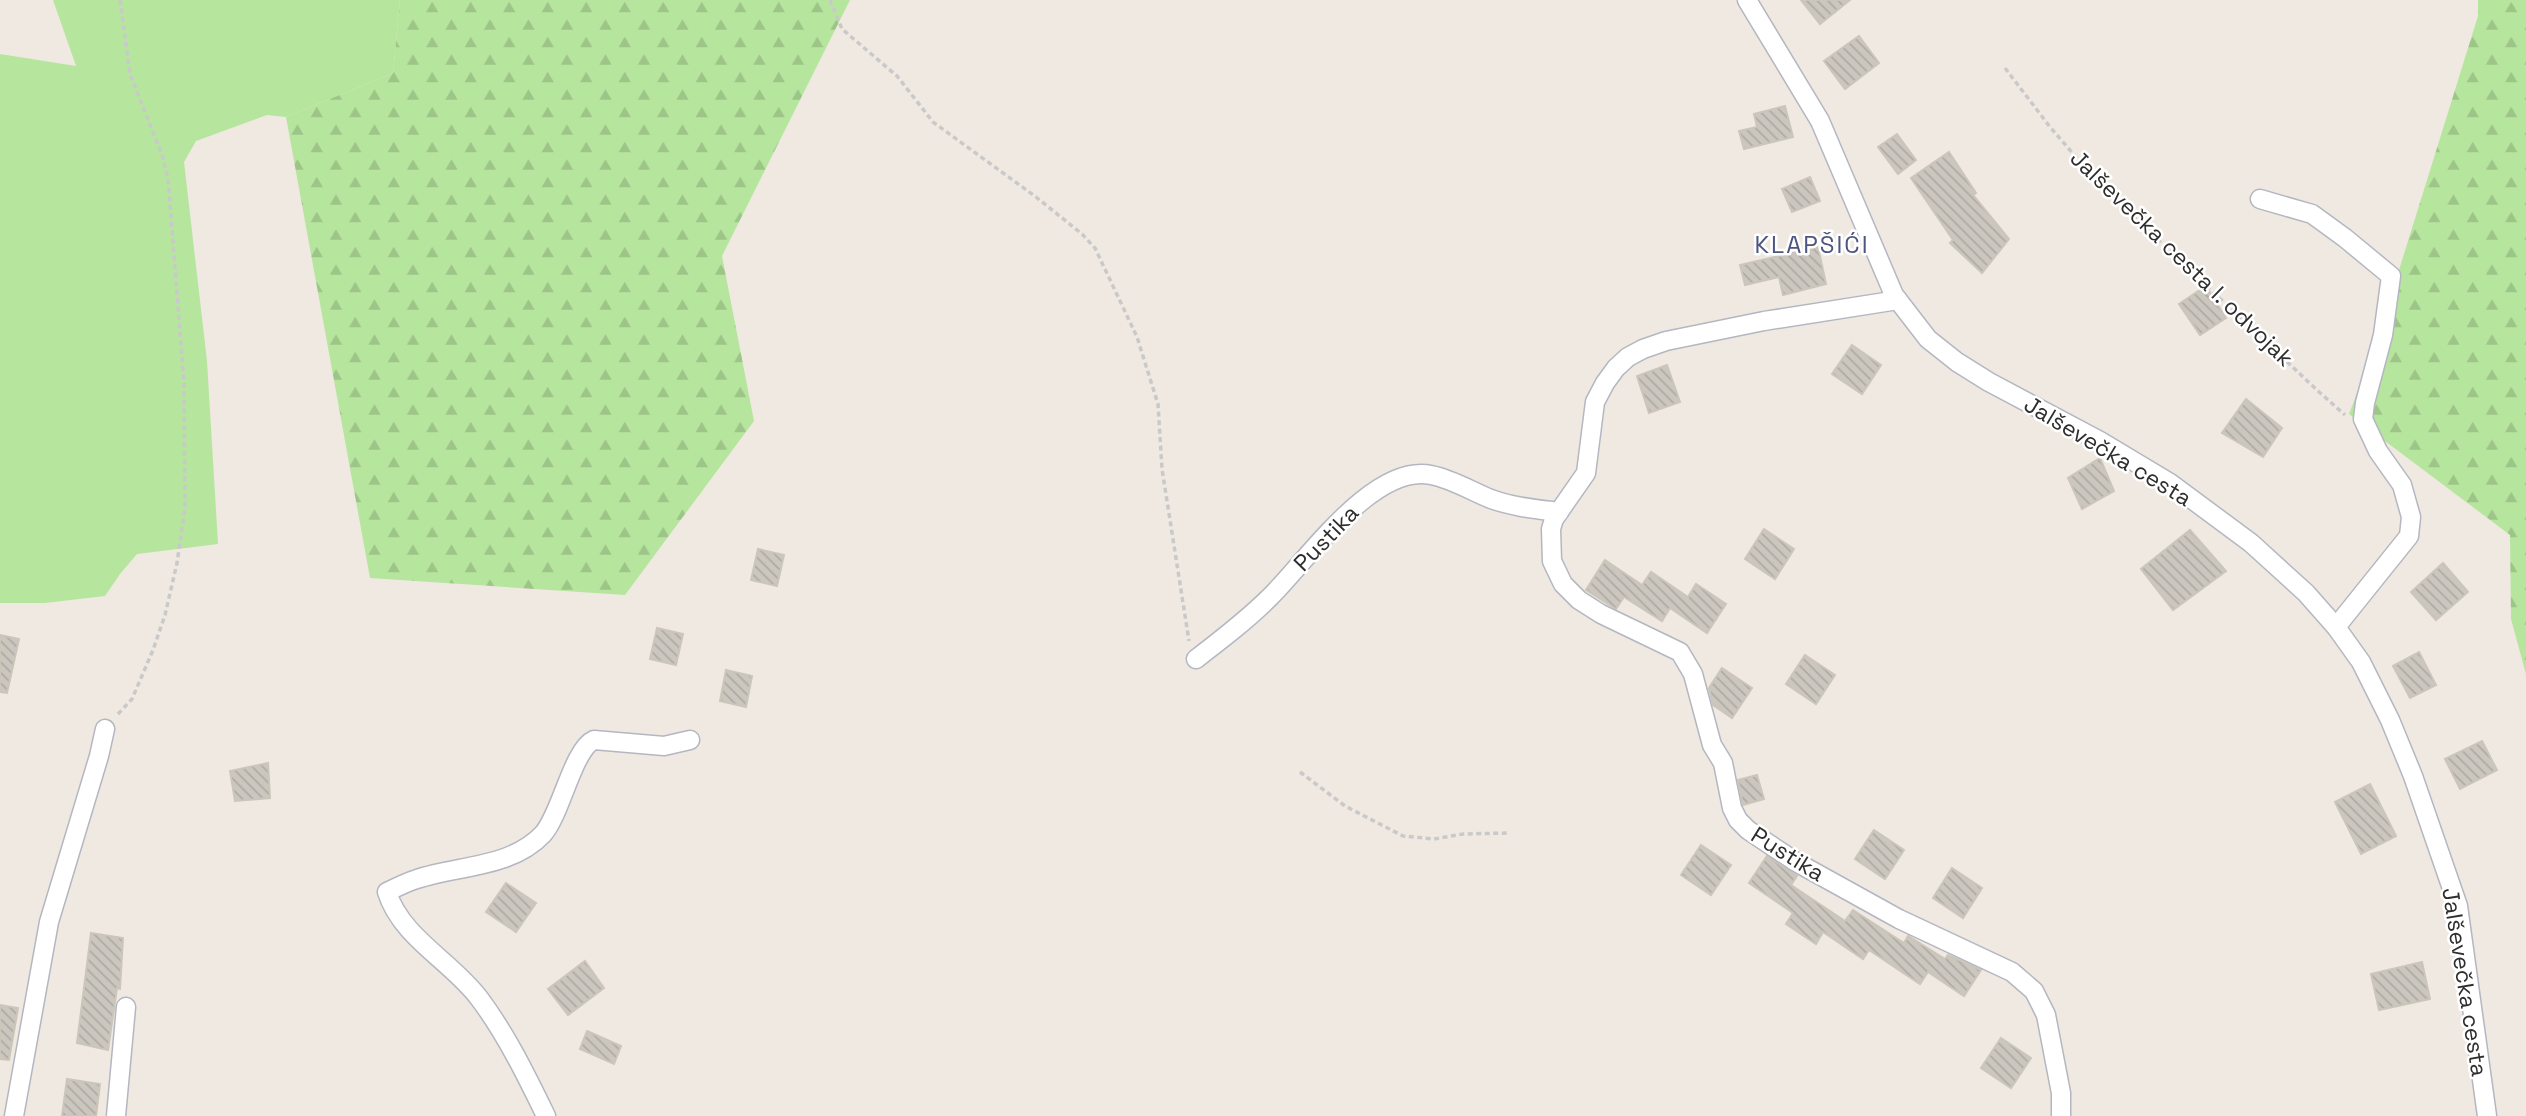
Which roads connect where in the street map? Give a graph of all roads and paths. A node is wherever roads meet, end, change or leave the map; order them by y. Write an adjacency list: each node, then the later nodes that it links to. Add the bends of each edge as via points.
1 (120, 0): 11 (path, via 130,74 168,179 184,383 185,508 177,563 153,650 132,698)
2 (830, 0): 10 (path, via 842,29 897,76 933,122 1036,197 1095,248 1137,337 1157,404 1162,470 1189,642)
3 (1747, 0): 6 (street, Jalševečka cesta, via 1820,121)
4 (2005, 68): 7 (path, Jalševečka cesta I. odvojak, via 2102,187)
5 (2260, 199): 7 (street, via 2312,214 2391,276 2363,419)
6 (1898, 300): 8 (street, Pustika, via 1666,341 1628,358 1616,368 1595,402 1586,473); 9 (street, Jalševečka cesta, via 1928,339 1957,362 2170,483 2250,543)
7 (2371, 436): 9 (street, via 2402,485 2411,517 2409,536)
8 (1559, 512): 10 (street, Pustika, via 1492,499 1430,474 1402,478 1361,501 1272,596); 19 (street, Pustika, via 1550,543 1552,561 1563,584 1601,614 1672,646 1688,662 1738,820 1796,862 1899,919 2012,972 2034,991 2046,1015)
9 (2336, 627): 20 (street, Jalševečka cesta, via 2361,662 2390,720 2458,906)
10 (1196, 659)
11 (105, 729): 16 (street, via 49,922)
12 (690, 740): 18 (street, via 664,746 589,742 551,823 531,845 512,855 417,879 387,892 407,926 477,995 515,1053)
13 (1300, 772): 14 (path, via 1345,806 1402,836 1434,839)
14 (1508, 833)
15 (126, 1007): 17 (street)
16 (14, 1116)
17 (116, 1116)
18 (546, 1116)
19 (2061, 1116)
20 (2487, 1116)

